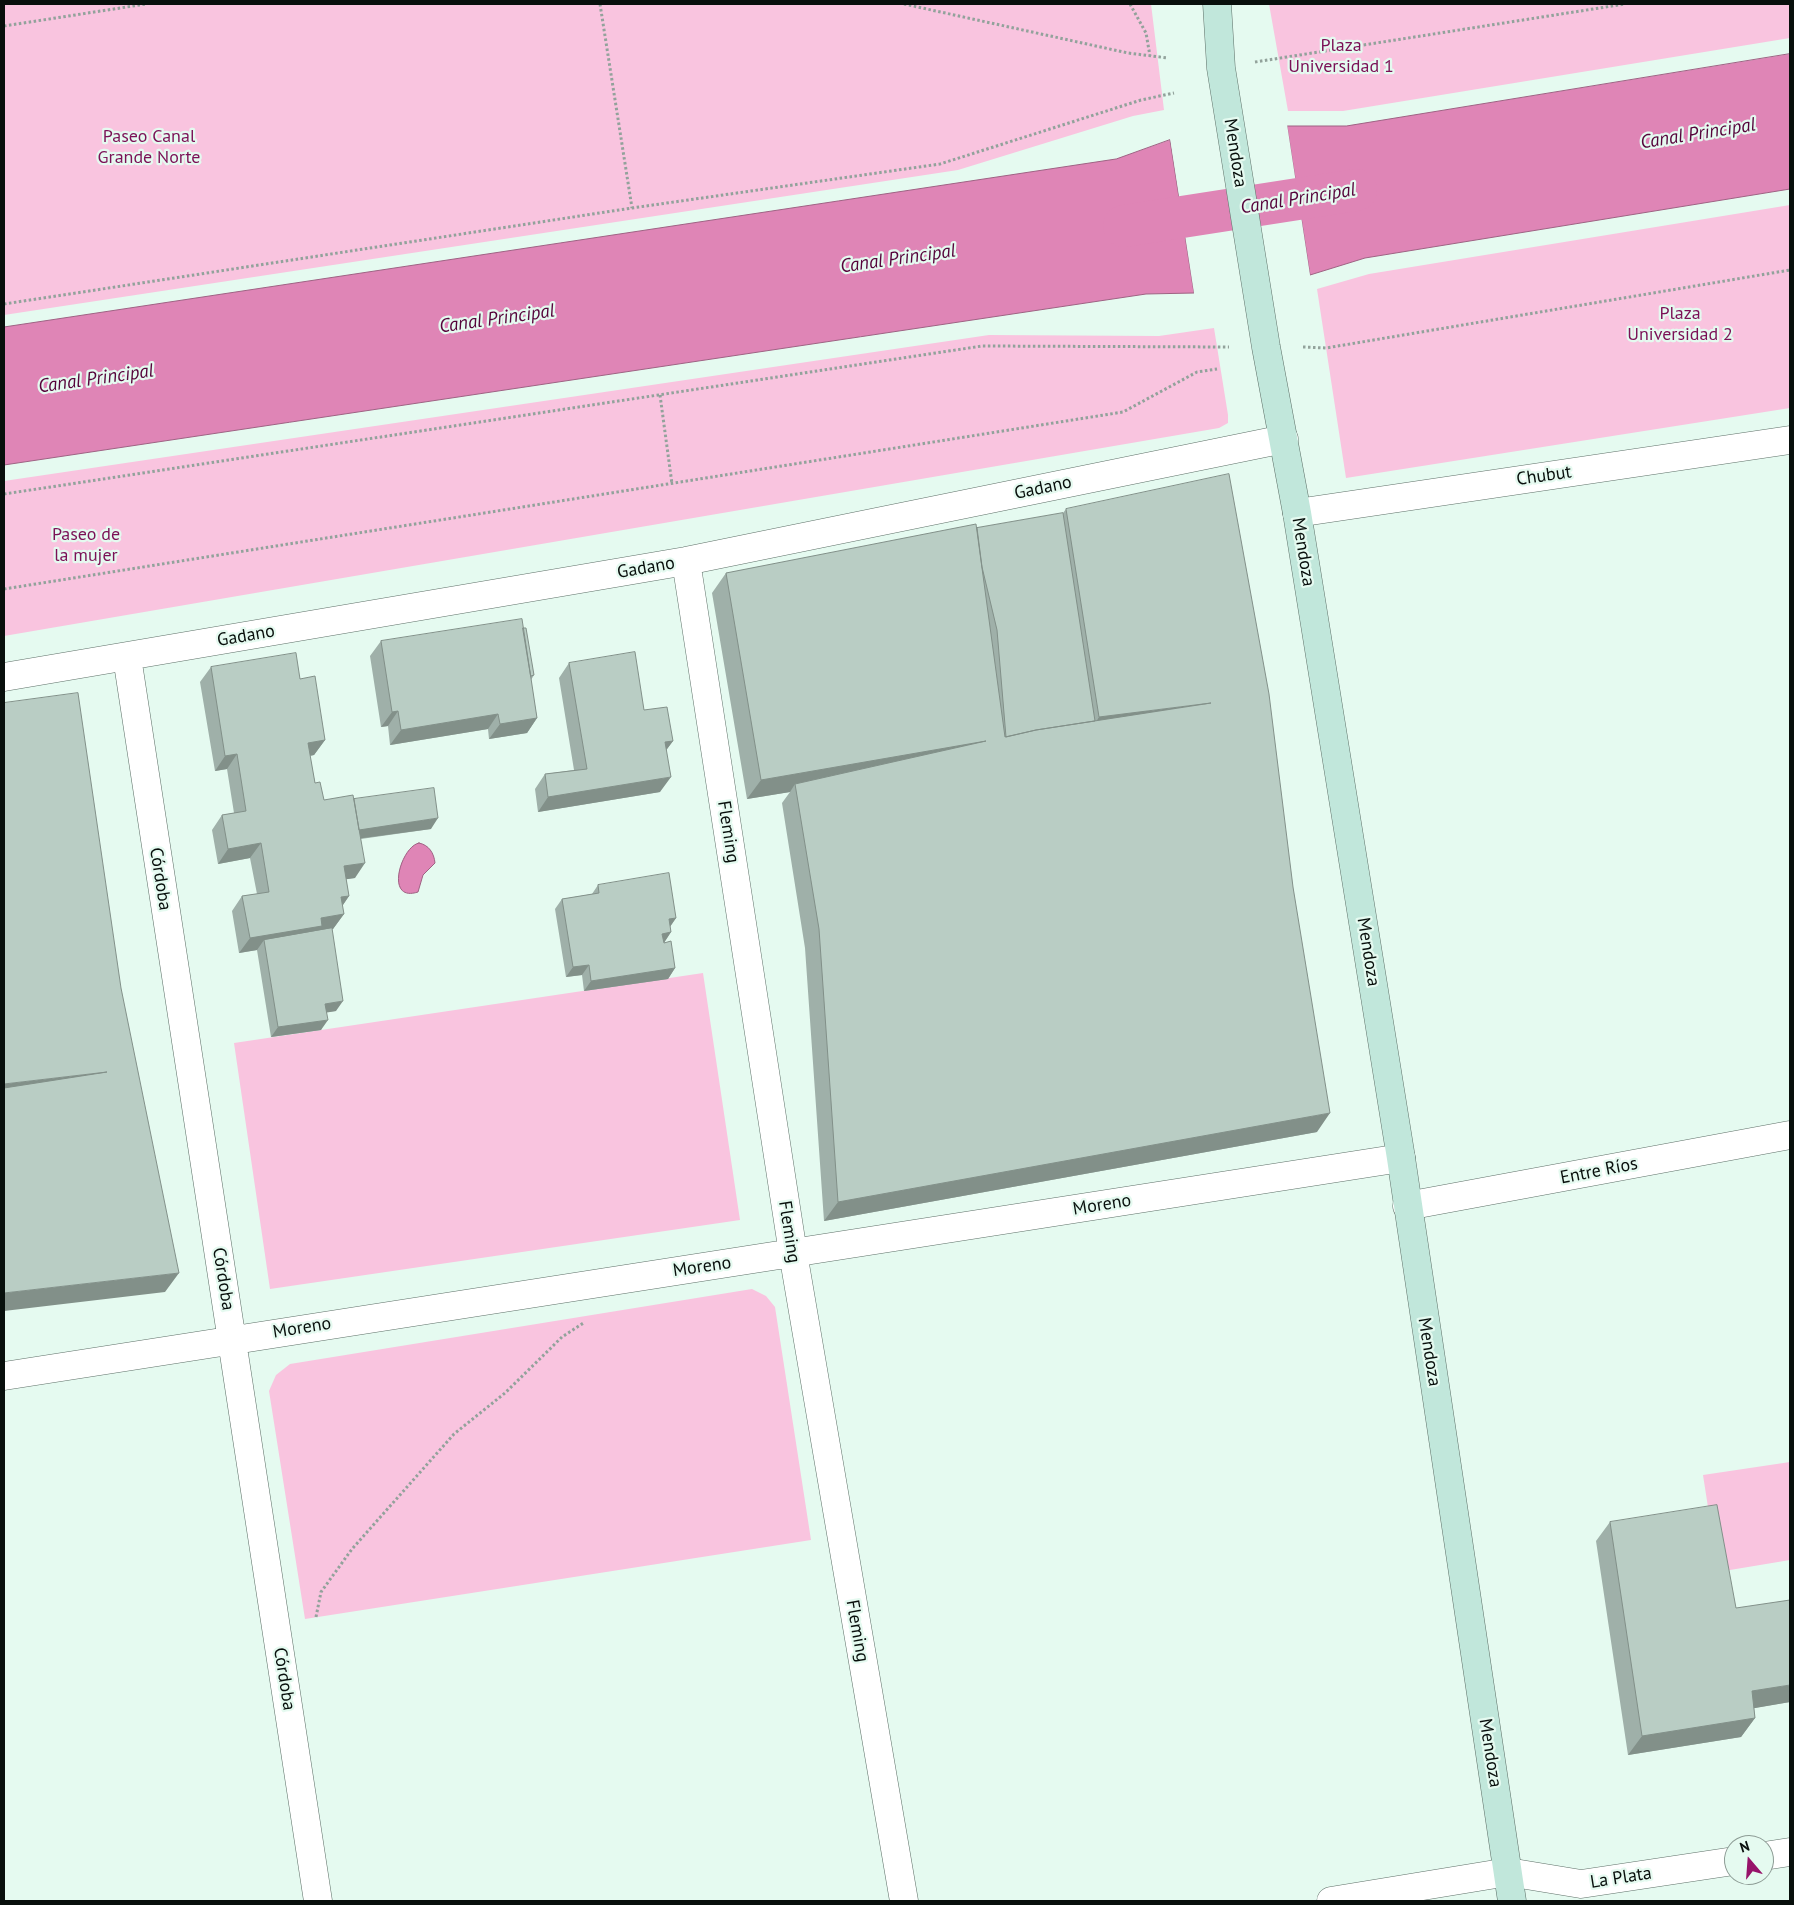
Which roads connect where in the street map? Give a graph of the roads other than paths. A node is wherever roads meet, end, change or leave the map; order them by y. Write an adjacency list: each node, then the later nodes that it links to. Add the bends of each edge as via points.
1 (1216, 4): 2 (main road, Mendoza, via 1221,68)
2 (1284, 439): 4 (main road, Mendoza); 5 (street, Gadano)
3 (1790, 440): 4 (street, Chubut)
4 (1297, 513): 9 (main road, Mendoza)
5 (686, 561): 6 (street, Gadano); 11 (street, Fleming)
6 (127, 657): 7 (street, Gadano); 12 (street, Córdoba)
7 (4, 677)
8 (1790, 1136): 10 (street, Entre Ríos)
9 (1401, 1158): 10 (main road, Mendoza); 11 (street, Moreno)
10 (1408, 1206): 17 (main road, Mendoza)
11 (793, 1253): 12 (street, Moreno); 19 (street, Fleming)
12 (232, 1339): 13 (street, Moreno); 18 (street, Córdoba)
13 (4, 1376)
14 (1790, 1852): 15 (street)
15 (1774, 1854)
16 (1724, 1863): 17 (street, La Plata, via 1581,1884)
17 (1508, 1872): 20 (street, La Plata); 21 (main road, Mendoza)
18 (318, 1901)
19 (904, 1901)
20 (1331, 1901)
21 (1512, 1901)

